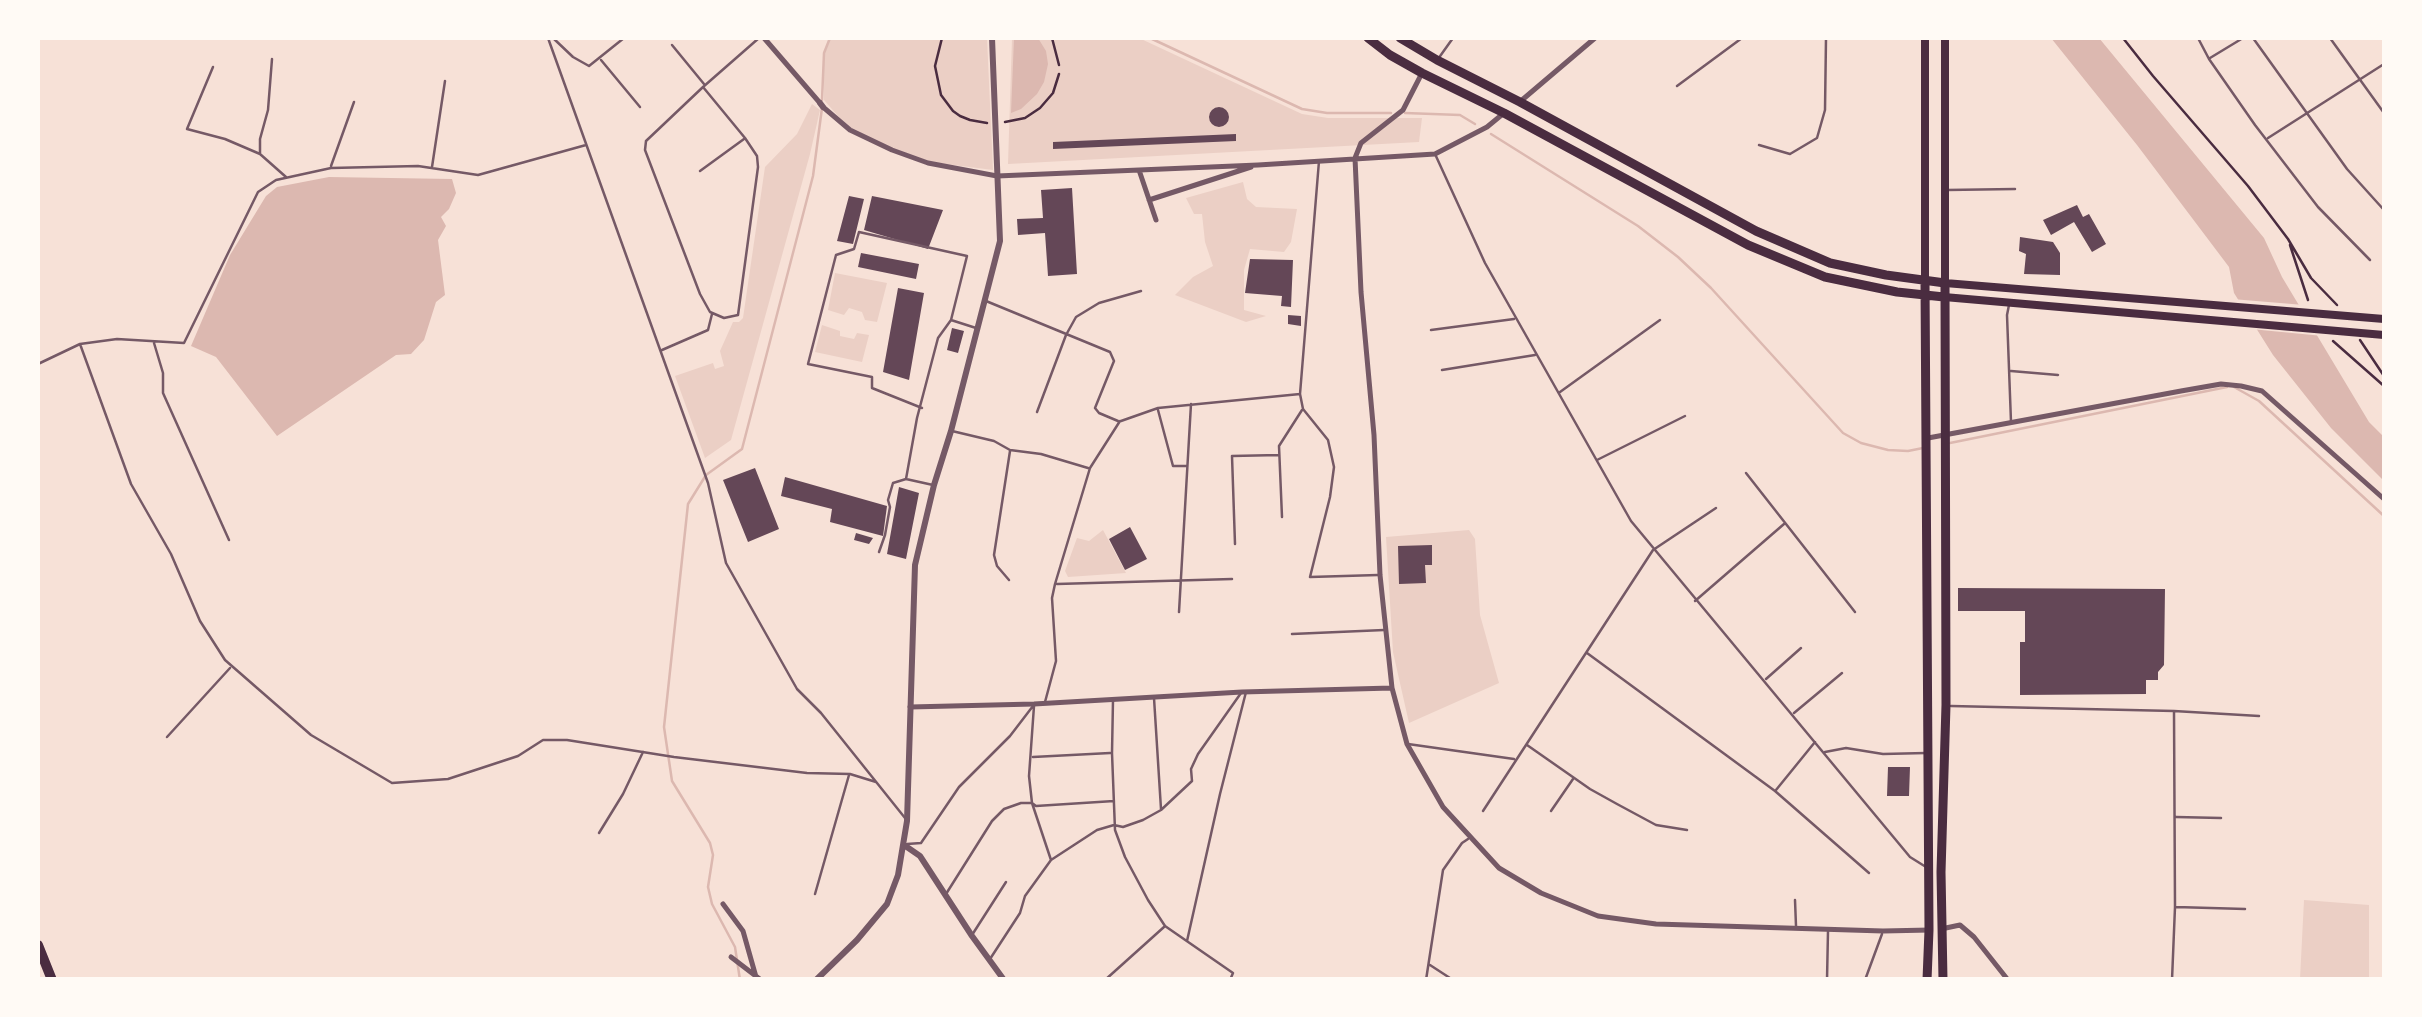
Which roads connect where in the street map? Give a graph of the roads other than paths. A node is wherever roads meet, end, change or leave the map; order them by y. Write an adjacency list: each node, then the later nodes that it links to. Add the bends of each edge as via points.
1 (551, 38): 19 (lane, via 589,66); 37 (lane)
2 (624, 38): 19 (lane)
3 (762, 38): 27 (lane); 48 (street, via 850,130 928,163)
4 (992, 38): 48 (street)
5 (1368, 38): 24 (main road)
6 (1400, 38): 21 (main road)
7 (1454, 38): 21 (lane)
8 (1595, 38): 30 (street)
9 (1742, 38): 28 (lane)
10 (1826, 38): 38 (lane, via 1825,110 1817,138 1790,154)
11 (1925, 38): 56 (main road)
12 (1944, 38): 51 (main road)
13 (2198, 38): 20 (lane)
14 (2243, 38): 20 (lane)
15 (2253, 38): 32 (lane)
16 (2330, 38): 25 (lane)
17 (672, 45): 27 (lane)
18 (272, 59): 39 (lane)
19 (600, 59): 31 (lane)
20 (2209, 59): 36 (lane)
21 (1438, 60): 30 (main road)
22 (2384, 64): 25 (lane)
23 (214, 67): 39 (lane, via 187,129)
24 (1422, 73): 34 (main road); 41 (street, via 1403,110 1361,142)
25 (2361, 79): 32 (lane); 33 (lane)
26 (445, 81): 45 (lane)
27 (704, 86): 35 (lane); 63 (lane, via 652,134 645,150)
28 (1678, 86)
29 (354, 102): 44 (lane)
30 (1520, 102): 34 (street); 56 (main road, via 1756,231 1830,263)
31 (640, 107)
32 (2306, 112): 36 (lane); 53 (lane)
33 (2384, 113)
34 (1504, 114): 40 (street); 59 (main road, via 1748,244 1825,277)
35 (746, 138): 47 (lane); 63 (lane, via 758,167 738,315)
36 (2266, 139): 55 (lane)
37 (586, 145): 45 (lane, via 478,175); 74 (lane)
38 (1759, 145)
39 (260, 154): 49 (lane)
40 (1435, 154): 41 (street); 64 (lane)
41 (1355, 158): 42 (street); 109 (street)
42 (1319, 160): 43 (street); 81 (lane)
43 (1258, 165): 46 (street); 52 (street)
44 (331, 168): 45 (lane); 49 (lane)
45 (432, 168)
46 (1140, 170): 48 (street); 52 (street)
47 (700, 172)
48 (997, 176): 61 (street, via 1000,242)
49 (287, 178): 72 (lane, via 258,192 184,343)
50 (2015, 189): 51 (lane)
51 (1945, 190): 57 (main road)
52 (1150, 200): 54 (street)
53 (2384, 210)
54 (1156, 220)
55 (2370, 260)
56 (1925, 282): 57 (main road); 59 (main road)
57 (1945, 284): 60 (main road); 65 (main road)
58 (1141, 291): 70 (lane, via 1086,310)
59 (1926, 295): 60 (main road); 92 (main road)
60 (1944, 297): 62 (main road); 91 (main road)
61 (984, 301): 68 (street); 70 (lane)
62 (2009, 302): 71 (main road); 78 (lane)
63 (712, 313): 74 (lane, via 708,330)
64 (1516, 319): 69 (lane); 75 (lane)
65 (2384, 319)
66 (951, 320): 68 (lane); 83 (lane, via 938,338); 83 (lane, via 967,256 860,232 854,249 836,254 808,364 872,377 872,388)
67 (1660, 320): 80 (lane)
68 (977, 328): 90 (street)
69 (1432, 330)
70 (1066, 335): 86 (lane); 88 (lane, via 1110,352 1114,361 1095,408)
71 (2384, 335)
72 (154, 341): 73 (lane); 105 (lane, via 164,393)
73 (80, 344): 76 (lane); 121 (lane, via 131,484)
74 (660, 350): 147 (lane, via 704,470 726,564 797,689)
75 (1536, 355): 77 (lane); 80 (lane)
76 (38, 364)
77 (1442, 370)
78 (2009, 370): 79 (lane); 89 (lane)
79 (2058, 375)
80 (1558, 392): 95 (lane)
81 (1300, 394): 82 (lane); 85 (lane)
82 (1191, 404): 84 (lane); 96 (lane)
83 (922, 408): 99 (lane)
84 (1158, 408): 88 (lane); 96 (lane, via 1174,466)
85 (1303, 409): 94 (lane); 109 (lane, via 1328,440 1334,466 1310,577)
86 (1038, 412)
87 (1685, 416): 95 (lane)
88 (1120, 421): 97 (lane)
89 (2011, 424): 91 (street); 101 (street, via 2195,388 2240,386 2262,391)
90 (951, 431): 93 (lane); 100 (street)
91 (1946, 436): 92 (street); 130 (main road)
92 (1928, 438): 142 (main road)
93 (1010, 450): 97 (lane); 111 (lane, via 994,555)
94 (1279, 456): 103 (lane); 106 (lane, via 1232,456)
95 (1596, 461): 107 (lane)
96 (1188, 466): 112 (lane)
97 (1090, 468): 113 (lane)
98 (1746, 473): 104 (lane)
99 (906, 479): 100 (lane); 108 (lane, via 893,483)
100 (934, 486): 131 (street, via 915,565)
101 (2384, 500)
102 (1716, 508): 107 (lane)
103 (1282, 517)
104 (1785, 523): 114 (lane); 116 (lane)
105 (229, 540)
106 (1234, 544)
107 (1653, 550): 114 (lane); 120 (lane)
108 (879, 552)
109 (1380, 575): 117 (street)
110 (1232, 579): 112 (lane)
111 (1009, 580)
112 (1181, 582): 113 (lane); 115 (lane)
113 (1055, 584): 129 (lane, via 1056,661)
114 (1695, 601): 123 (lane)
115 (1179, 612)
116 (1855, 612)
117 (1385, 630): 118 (lane); 124 (street)
118 (1292, 634)
119 (1802, 648): 123 (lane)
120 (1586, 652): 138 (lane); 148 (lane)
121 (231, 668): 135 (lane); 139 (lane, via 311,734 392,783 448,778 518,756 543,740)
122 (1842, 673): 133 (lane)
123 (1765, 680): 133 (lane)
124 (1392, 688): 125 (street); 137 (street)
125 (1244, 692): 126 (street); 151 (lane, via 1198,754 1192,781); 180 (lane)
126 (1154, 698): 127 (street); 151 (lane)
127 (1113, 700): 129 (street); 141 (lane)
128 (1034, 704): 129 (street); 131 (street); 143 (lane); 161 (lane, via 959,788 921,843)
129 (1044, 704)
130 (1946, 706): 132 (lane); 164 (main road)
131 (910, 708): 156 (street)
132 (2174, 711): 134 (lane); 154 (lane)
133 (1793, 714): 136 (lane)
134 (2259, 716)
135 (167, 737)
136 (1815, 742): 140 (lane); 148 (lane)
137 (1407, 744): 144 (lane); 160 (street, via 1442,807)
138 (1526, 744): 144 (lane); 146 (lane)
139 (642, 752): 145 (lane); 159 (lane)
140 (1824, 752): 142 (lane); 163 (lane, via 1910,857)
141 (1112, 753): 143 (lane); 149 (lane)
142 (1928, 753): 163 (main road)
143 (1032, 757): 150 (lane)
144 (1516, 760): 153 (lane)
145 (850, 774): 147 (lane); 167 (lane)
146 (1574, 778): 152 (lane); 158 (lane, via 1656,825)
147 (876, 782): 156 (lane)
148 (1775, 791): 165 (lane)
149 (1114, 801): 150 (lane); 157 (lane)
150 (1032, 803): 162 (lane); 168 (lane, via 1004,809 992,821)
151 (1161, 810): 157 (lane)
152 (1551, 810)
153 (1483, 811)
154 (2174, 817): 155 (lane); 171 (lane)
155 (2221, 818)
156 (907, 821): 161 (street)
157 (1114, 825): 162 (lane); 173 (lane)
158 (1687, 830)
159 (599, 833)
160 (1470, 838): 174 (street, via 1513,877 1598,916); 184 (lane, via 1443,870)
161 (904, 845): 168 (street, via 920,856); 187 (street, via 888,904)
162 (1051, 860): 183 (lane)
163 (1928, 869): 164 (lane); 177 (main road)
164 (1942, 872): 176 (main road)
165 (1869, 873)
166 (1006, 882): 179 (lane)
167 (815, 894)
168 (945, 896): 179 (street)
169 (1795, 900): 174 (lane)
170 (723, 904): 185 (street, via 743,931)
171 (2174, 907): 172 (lane); 198 (lane)
172 (2245, 909)
173 (1165, 926): 180 (lane); 189 (lane)
174 (1796, 928): 175 (street)
175 (1828, 929): 178 (street); 193 (lane)
176 (1943, 929): 177 (street); 196 (main road); 197 (street, via 1960,925)
177 (1930, 930): 178 (street); 195 (main road)
178 (1884, 931): 194 (lane)
179 (972, 936): 183 (street)
180 (1186, 942): 190 (lane, via 1232,973)
181 (38, 945): 186 (highway)
182 (732, 958): 185 (street)
183 (990, 960): 188 (street)
184 (1428, 964): 191 (lane); 192 (lane)
185 (758, 978)
186 (52, 980)
187 (816, 980)
188 (1004, 980)
189 (1105, 980)
190 (1230, 980)
191 (1426, 980)
192 (1453, 980)
193 (1827, 980)
194 (1865, 980)
195 (1927, 980)
196 (1943, 980)
197 (2008, 980)
198 (2172, 980)

